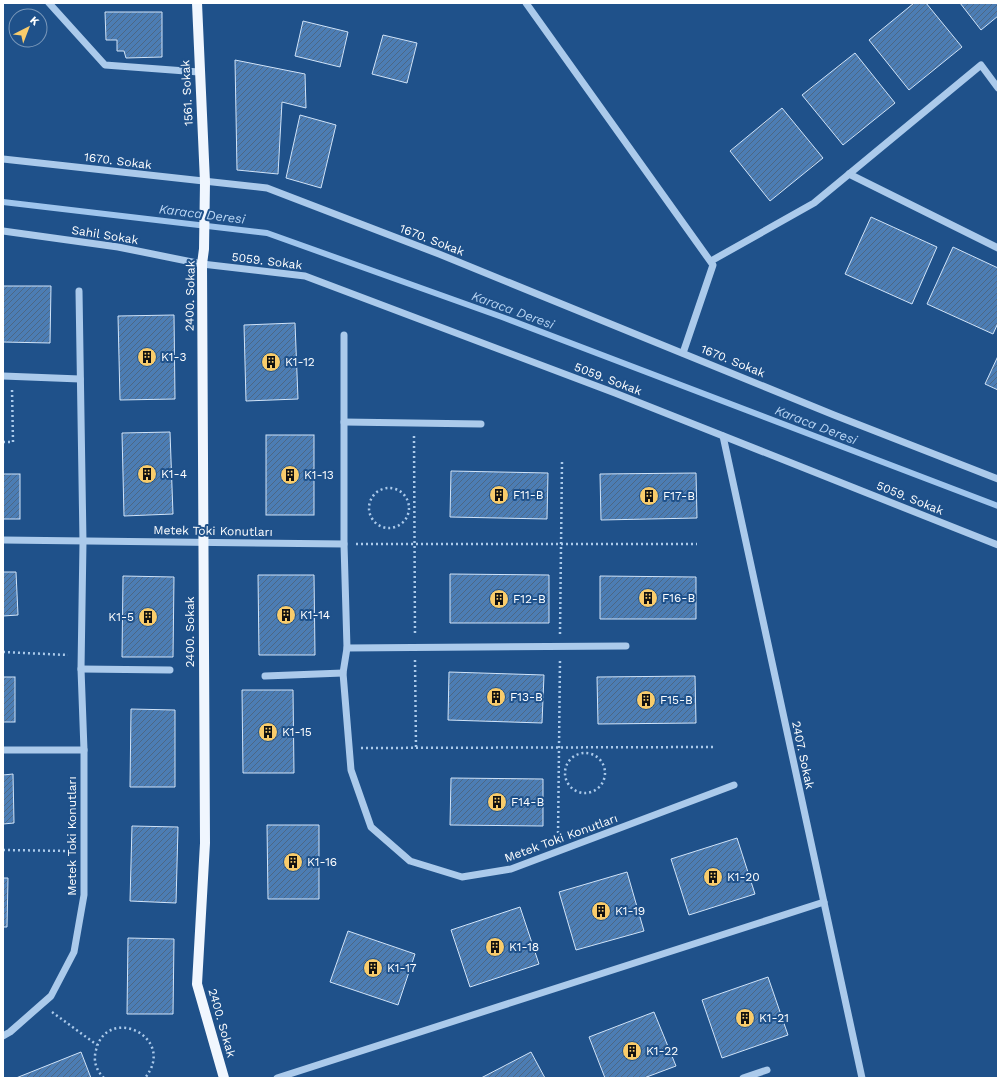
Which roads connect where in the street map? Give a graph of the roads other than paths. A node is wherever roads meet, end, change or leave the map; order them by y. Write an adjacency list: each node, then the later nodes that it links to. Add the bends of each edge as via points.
1 (49, 3): 4 (street, via 105,65)
2 (197, 3): 4 (main road, 1561. Sokak)
3 (526, 3): 11 (street)
4 (199, 72): 8 (main road, 1561. Sokak)
5 (998, 88): 7 (street, via 981,65)
6 (3, 159): 8 (street, 1670. Sokak)
7 (849, 174): 10 (street); 11 (street, via 814,203)
8 (205, 182): 12 (main road, 2400. Sokak); 15 (street, 1670. Sokak, via 267,188 439,254)
9 (3, 231): 12 (street, Sahil Sokak, via 118,246)
10 (998, 248)
11 (710, 261): 15 (street, via 713,265)
12 (202, 264): 20 (street, 5059. Sokak, via 305,276); 24 (main road, 2400. Sokak)
13 (79, 291): 17 (street, Metek Toki Konutları)
14 (344, 335): 18 (street, Metek Toki Konutları)
15 (683, 353): 21 (street, 1670. Sokak)
16 (3, 376): 17 (street)
17 (80, 378): 23 (street, Metek Toki Konutları)
18 (344, 422): 19 (street); 25 (street, Metek Toki Konutları)
19 (481, 424)
20 (723, 436): 26 (street, 5059. Sokak); 36 (street, 2407. Sokak)
21 (998, 479)
22 (3, 540): 23 (street, Metek Toki Konutları)
23 (83, 542): 24 (street, Metek Toki Konutları); 29 (street, Metek Toki Konutları)
24 (202, 542): 25 (street, Metek Toki Konutları); 39 (main road, 2400. Sokak, via 205,843 197,984)
25 (344, 544): 28 (street, Metek Toki Konutları)
26 (998, 545)
27 (626, 646): 28 (street)
28 (347, 648): 31 (street, Metek Toki Konutları)
29 (82, 669): 30 (street); 34 (street, Metek Toki Konutları)
30 (170, 670)
31 (344, 673): 32 (street); 35 (street, Metek Toki Konutları, via 351,770 371,827 410,861 462,877 511,869)
32 (265, 676)
33 (3, 750): 34 (street)
34 (84, 750): 37 (street, Metek Toki Konutları, via 84,895 74,952 51,996)
35 (734, 785)
36 (824, 902): 40 (street); 42 (street, 2407. Sokak)
37 (3, 1036)
38 (767, 1070): 41 (street)
39 (224, 1078)
40 (277, 1078)
41 (744, 1078)
42 (862, 1078)

